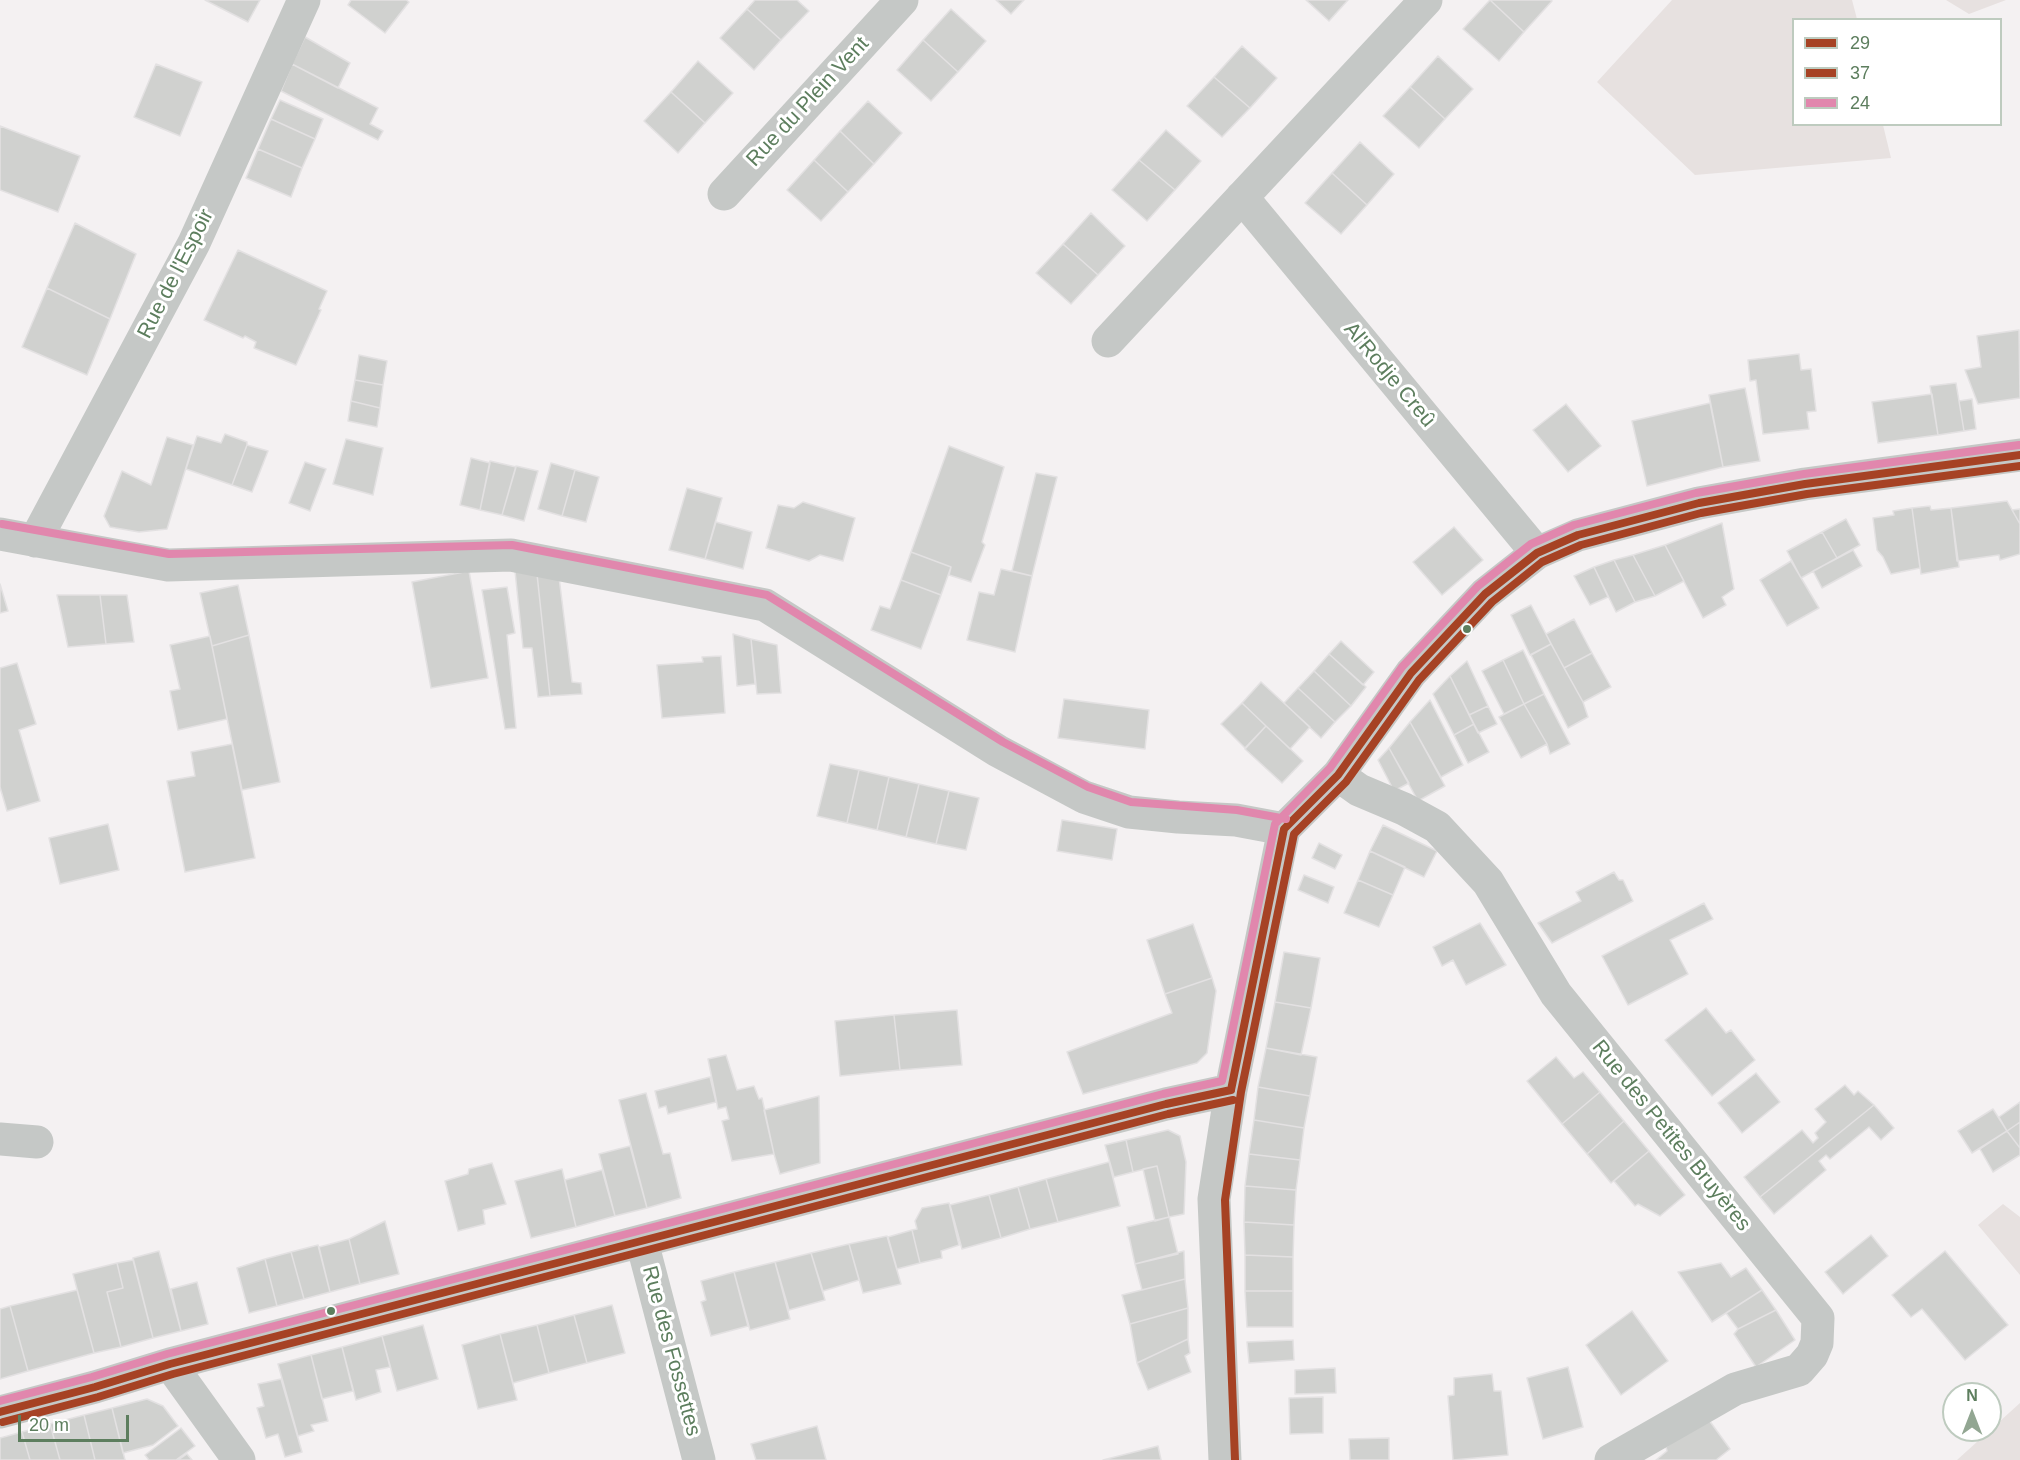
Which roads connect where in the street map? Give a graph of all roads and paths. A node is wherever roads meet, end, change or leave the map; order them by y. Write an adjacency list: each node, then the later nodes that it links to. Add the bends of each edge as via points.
1 (304, 0): 9 (street, Rue de l'Espoir, via 194,243)
2 (1426, 0): 5 (street)
3 (892, 4): 4 (street, Rue du Plein Vent)
4 (724, 194)
5 (1242, 197): 6 (street); 10 (street, Al'Rodje Creû)
6 (1108, 341)
7 (2020, 454): 10 (street, via 1699,503 1578,536)
8 (0, 534): 9 (street)
9 (35, 541): 12 (street, via 168,565 511,555 765,605 998,751 1084,797 1129,812 1236,820)
10 (1537, 553): 11 (street, via 1485,594 1412,673)
11 (1338, 775): 12 (street); 22 (street, Rue des Petites Bruyères, via 1359,790 1437,827 1488,882 1556,994 1818,1318 1817,1343 1799,1370 1735,1389)
12 (1284, 829): 13 (street)
13 (1231, 1090): 16 (street); 21 (street, via 1214,1199)
14 (0, 1139): 15 (street)
15 (37, 1142)
16 (642, 1242): 17 (street); 20 (street, Rue des Fossettes)
17 (170, 1364): 18 (street); 19 (street)
18 (0, 1412)
19 (239, 1460)
20 (699, 1460)
21 (1226, 1460)
22 (1611, 1460)

